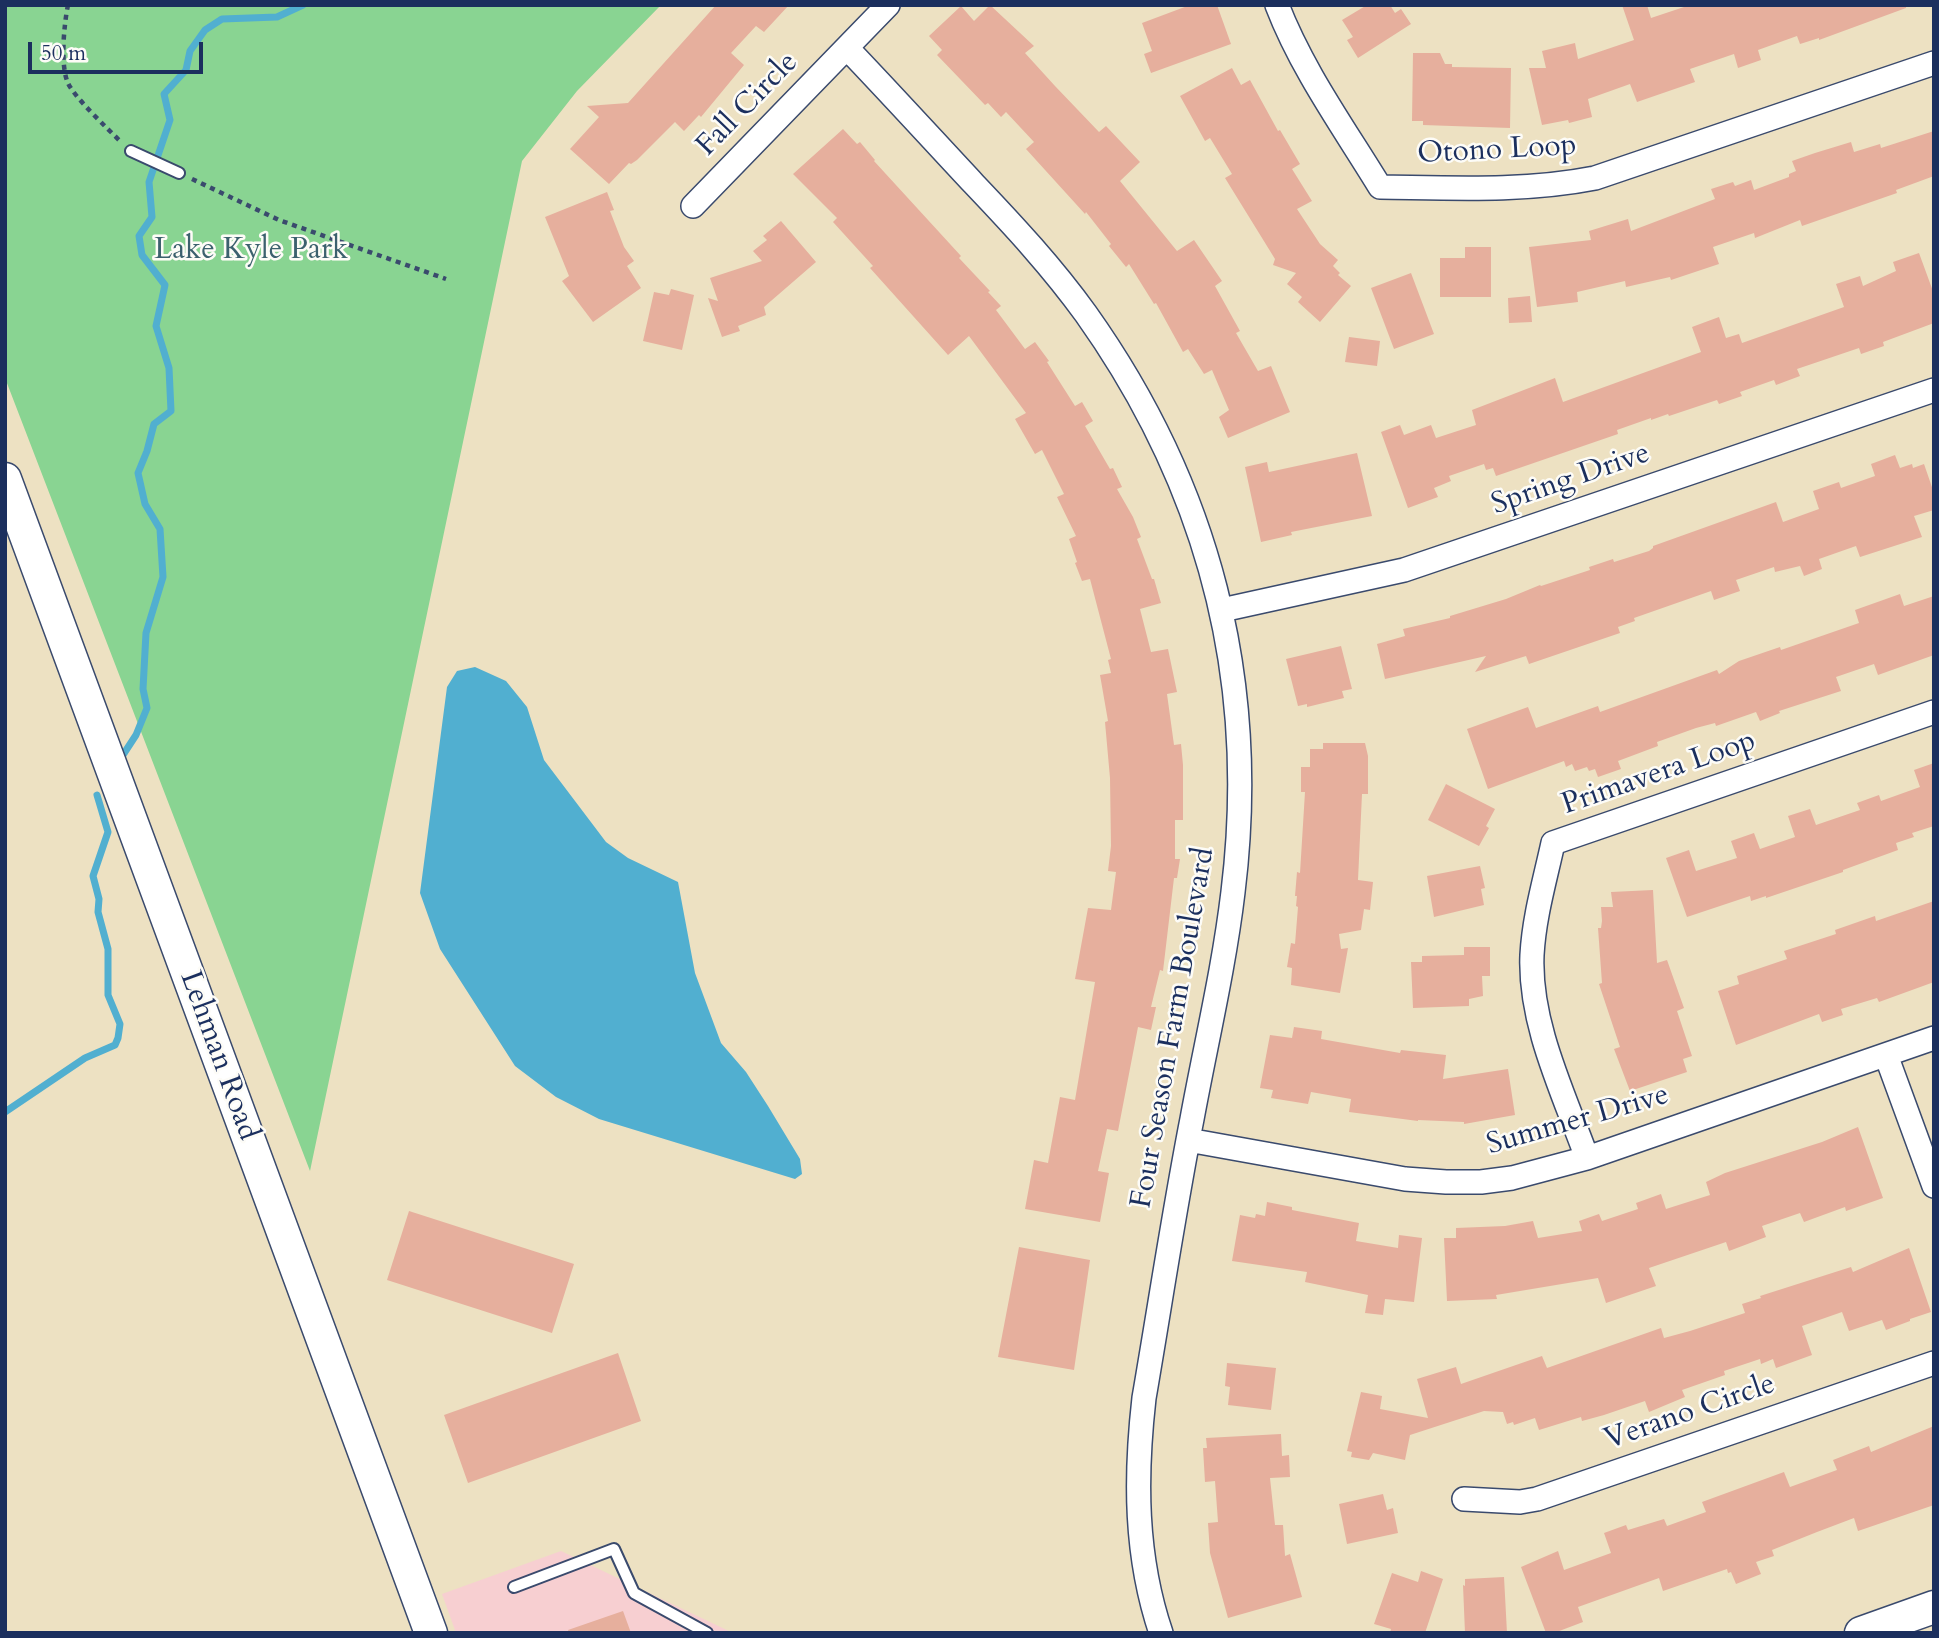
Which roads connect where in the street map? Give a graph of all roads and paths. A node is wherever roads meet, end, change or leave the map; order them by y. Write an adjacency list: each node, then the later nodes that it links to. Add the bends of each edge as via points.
1 (68, 5): 6 (path, via 63,52 68,83)
2 (888, 5): 4 (street, Fall Circle)
3 (1277, 5): 5 (street, Otono Loop, via 1288,34 1380,187 1500,189 1595,178)
4 (847, 48): 8 (street, Fall Circle); 12 (street, Four Season Farm Boulevard, via 1043,257 1100,335 1164,446 1203,541)
5 (1934, 63)
6 (131, 151): 7 (lane)
7 (179, 173): 9 (path, via 279,220)
8 (693, 206)
9 (446, 279)
10 (1934, 390): 12 (street, Spring Drive, via 1404,570)
11 (5, 479): 23 (street, Lehman Road)
12 (1222, 610): 16 (street, Four Season Farm Boulevard, via 1237,724 1238,841 1226,941)
13 (1934, 712): 17 (street, Primavera Loop, via 1553,843 1536,917 1534,990 1550,1054)
14 (1934, 1038): 15 (street, Summer Drive)
15 (1886, 1055): 17 (street, Summer Drive); 18 (street)
16 (1188, 1140): 17 (street, Summer Drive, via 1446,1182 1512,1178); 25 (street, Four Season Farm Boulevard, via 1139,1439 1140,1538)
17 (1587, 1158)
18 (1934, 1186)
19 (1934, 1363): 20 (street, Verano Circle, via 1537,1499)
20 (1464, 1499)
21 (514, 1587): 24 (lane, via 614,1549 634,1593)
22 (1934, 1607): 26 (street)
23 (430, 1633)
24 (707, 1633)
25 (1161, 1633)
26 (1861, 1633)

